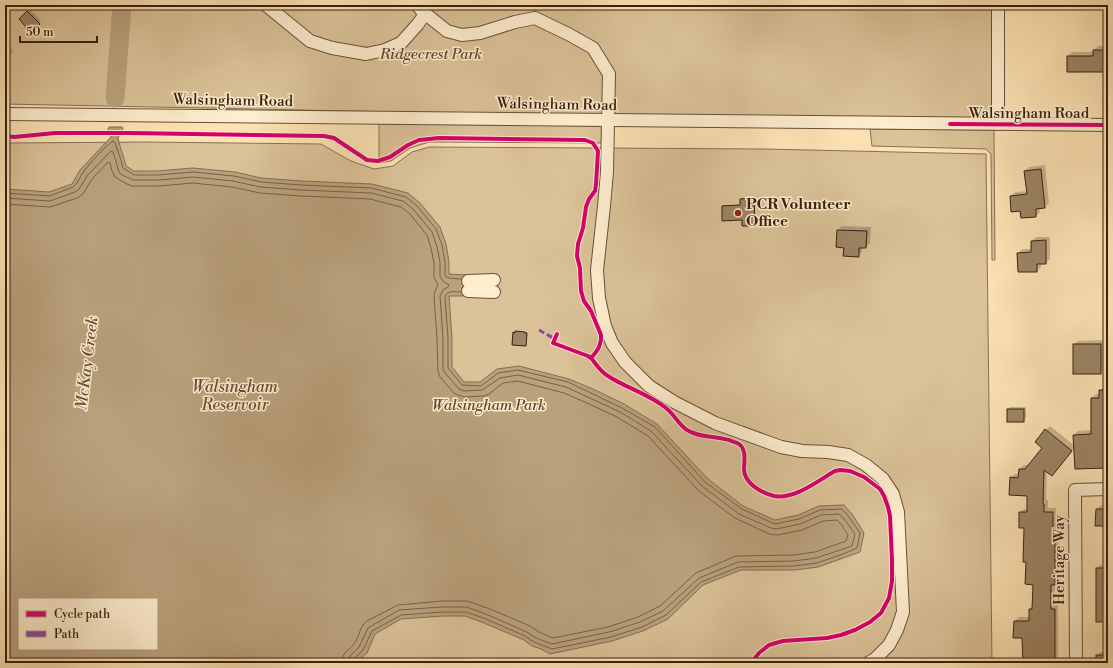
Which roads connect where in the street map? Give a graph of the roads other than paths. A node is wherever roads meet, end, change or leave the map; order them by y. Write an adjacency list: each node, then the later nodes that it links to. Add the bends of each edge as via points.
1 (266, 5): 4 (street, via 310,41 366,54 402,43)
2 (416, 5): 4 (street)
3 (998, 5): 7 (street)
4 (425, 14): 6 (street, via 447,31 462,35 480,33 535,18 593,48 609,74)
5 (5, 114): 6 (street, Walsingham Road)
6 (608, 120): 7 (street, Walsingham Road); 12 (street, via 607,172 597,270 605,326 612,343 625,362 649,386 716,423 781,446 802,451 848,455 883,479 893,494 898,512 903,612 889,645)
7 (998, 124): 8 (street, Walsingham Road)
8 (1108, 125)
9 (468, 286): 10 (street)
10 (494, 286)
11 (1108, 489): 13 (street, Heritage Way, via 1075,490)
12 (868, 663)
13 (1076, 663)

